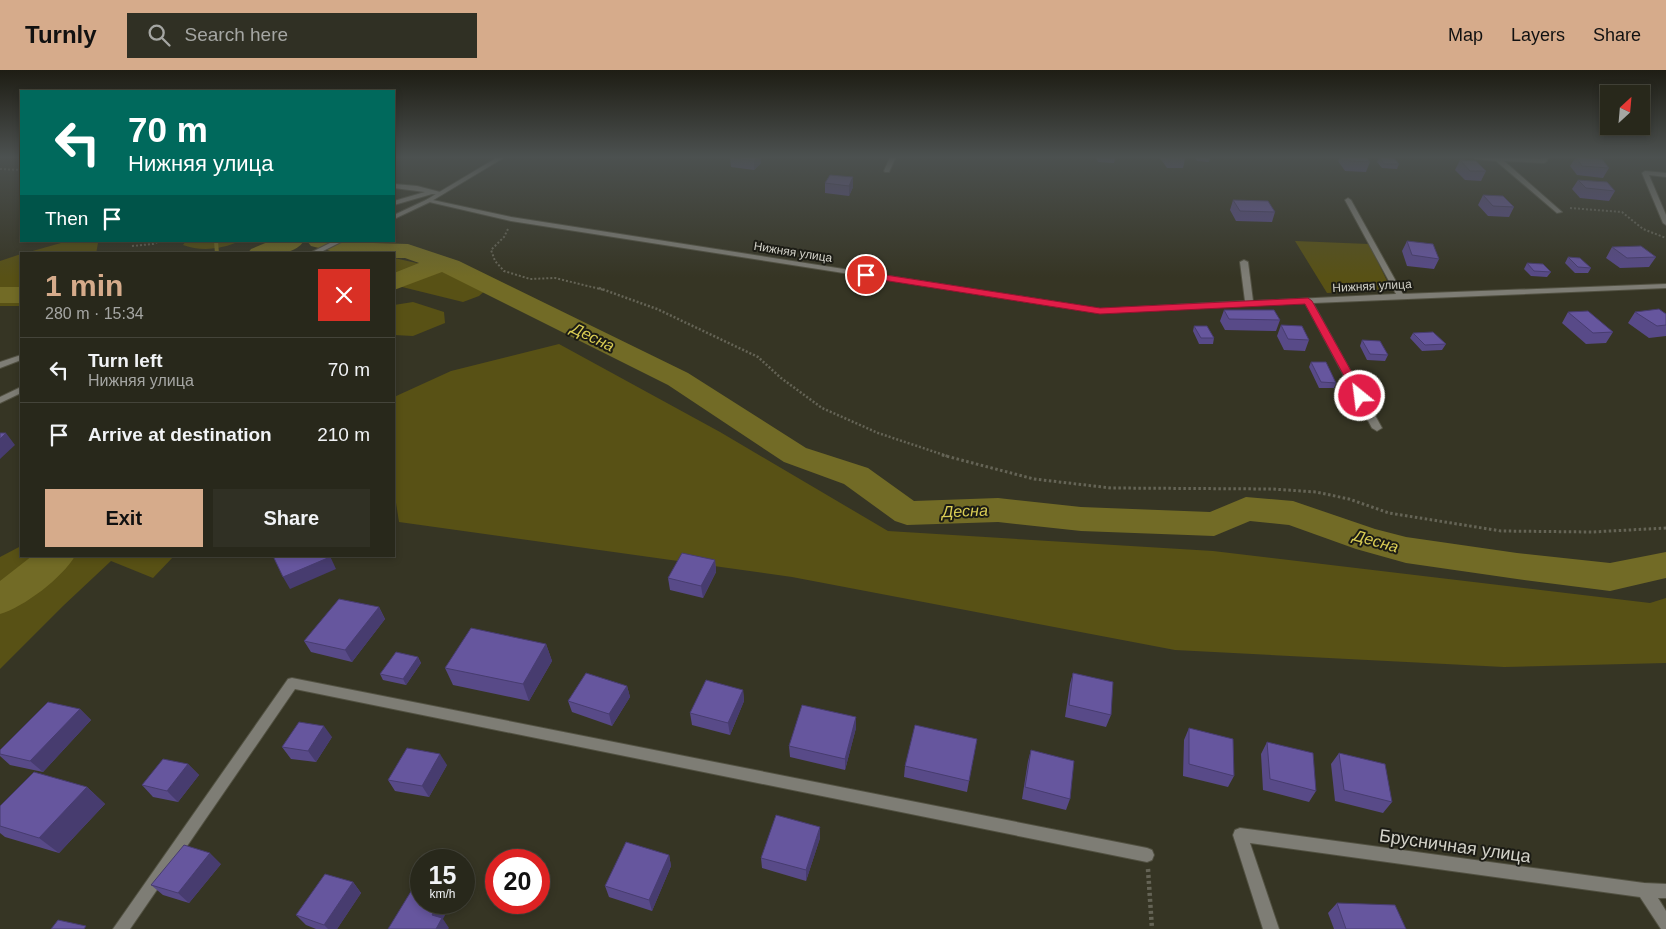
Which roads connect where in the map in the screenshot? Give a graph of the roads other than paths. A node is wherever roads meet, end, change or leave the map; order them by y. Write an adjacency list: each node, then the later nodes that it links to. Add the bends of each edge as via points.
1 (414, 197): 7 (street)
2 (433, 197): 5 (street)
3 (1541, 197): 8 (street)
4 (1655, 197): 10 (street)
5 (428, 200): 9 (street); 17 (street, Нижняя улица, via 511,219 1100,311)
6 (1348, 200): 15 (street)
7 (395, 203)
8 (1558, 212)
9 (395, 216)
10 (1666, 223)
11 (338, 242): 12 (street)
12 (315, 252)
13 (1244, 262): 17 (street)
14 (1666, 286): 15 (street, Нижняя улица)
15 (1401, 296): 16 (street, Нижняя улица)
16 (1308, 301): 17 (street, Нижняя улица); 22 (street)
17 (1248, 303)
18 (20, 357): 19 (street)
19 (0, 365)
20 (20, 390): 21 (street)
21 (0, 400)
22 (1377, 428)
23 (1148, 856): 27 (street, via 292,683)
24 (1644, 890): 25 (street, Брусничная улица); 26 (street); 28 (street, Брусничная улица, via 1240,835)
25 (1666, 891)
26 (1666, 924)
27 (121, 929)
28 (1271, 929)

